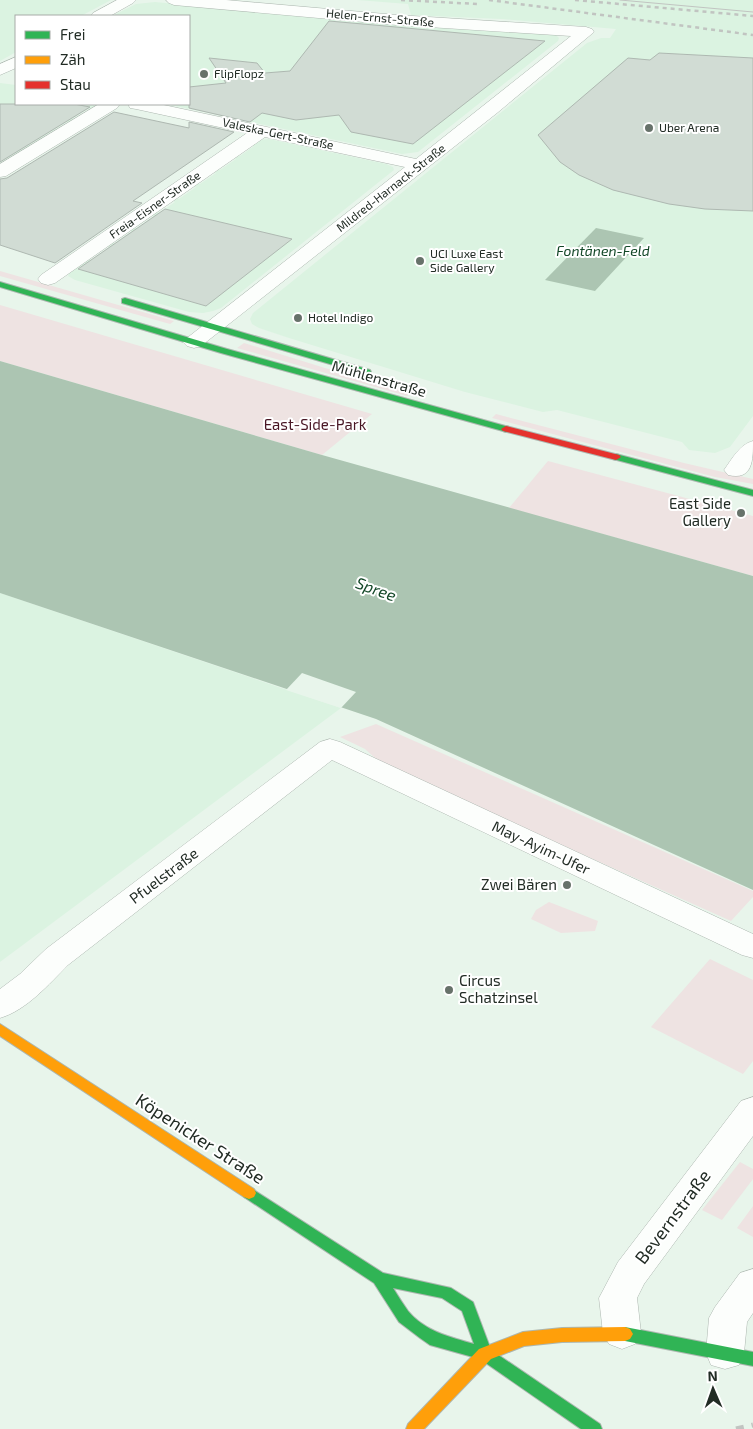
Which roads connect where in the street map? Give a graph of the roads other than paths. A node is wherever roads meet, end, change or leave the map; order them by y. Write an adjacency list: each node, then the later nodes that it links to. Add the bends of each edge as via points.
1 (128, 0): 3 (street)
2 (174, 0): 4 (street, Helen-Ernst-Straße, via 397,20)
3 (101, 15)
4 (586, 32): 12 (street, Mildred-Harnack-Straße)
5 (15, 62): 6 (street)
6 (0, 70)
7 (0, 75): 8 (street)
8 (15, 78)
9 (109, 105): 13 (street)
10 (141, 105): 11 (street, Valeska-Gert-Straße)
11 (262, 131): 12 (street, Valeska-Gert-Straße); 14 (street, Freia-Eisner-Straße)
12 (420, 165): 18 (street, Mildred-Harnack-Straße)
13 (0, 172)
14 (44, 278): 16 (main road)
15 (0, 284): 19 (main road, Mühlenstraße)
16 (66, 284)
17 (112, 298): 18 (main road, Mühlenstraße)
18 (214, 327): 19 (street, Mildred-Harnack-Straße); 20 (main road, Mühlenstraße)
19 (194, 342): 23 (main road, Mühlenstraße, via 422,407)
20 (378, 375)
21 (753, 448): 22 (street)
22 (739, 470)
23 (753, 493)
24 (330, 748): 25 (street, May-Ayim-Ufer); 26 (street, Pfuelstraße, via 57,957)
25 (753, 947)
26 (0, 1006)
27 (0, 1029): 29 (main road, Köpenicker Straße)
28 (753, 1110): 31 (street, Bevernstraße, via 630,1273 618,1298)
29 (379, 1279): 32 (main road, Köpenicker Straße, via 404,1317 425,1333 436,1340); 32 (main road, Köpenicker Straße, via 446,1292 468,1307)
30 (753, 1284): 33 (street, via 728,1318)
31 (622, 1333): 32 (main road, via 523,1339); 33 (main road)
32 (485, 1354): 34 (main road); 35 (main road)
33 (739, 1356)
34 (414, 1429)
35 (594, 1429)

